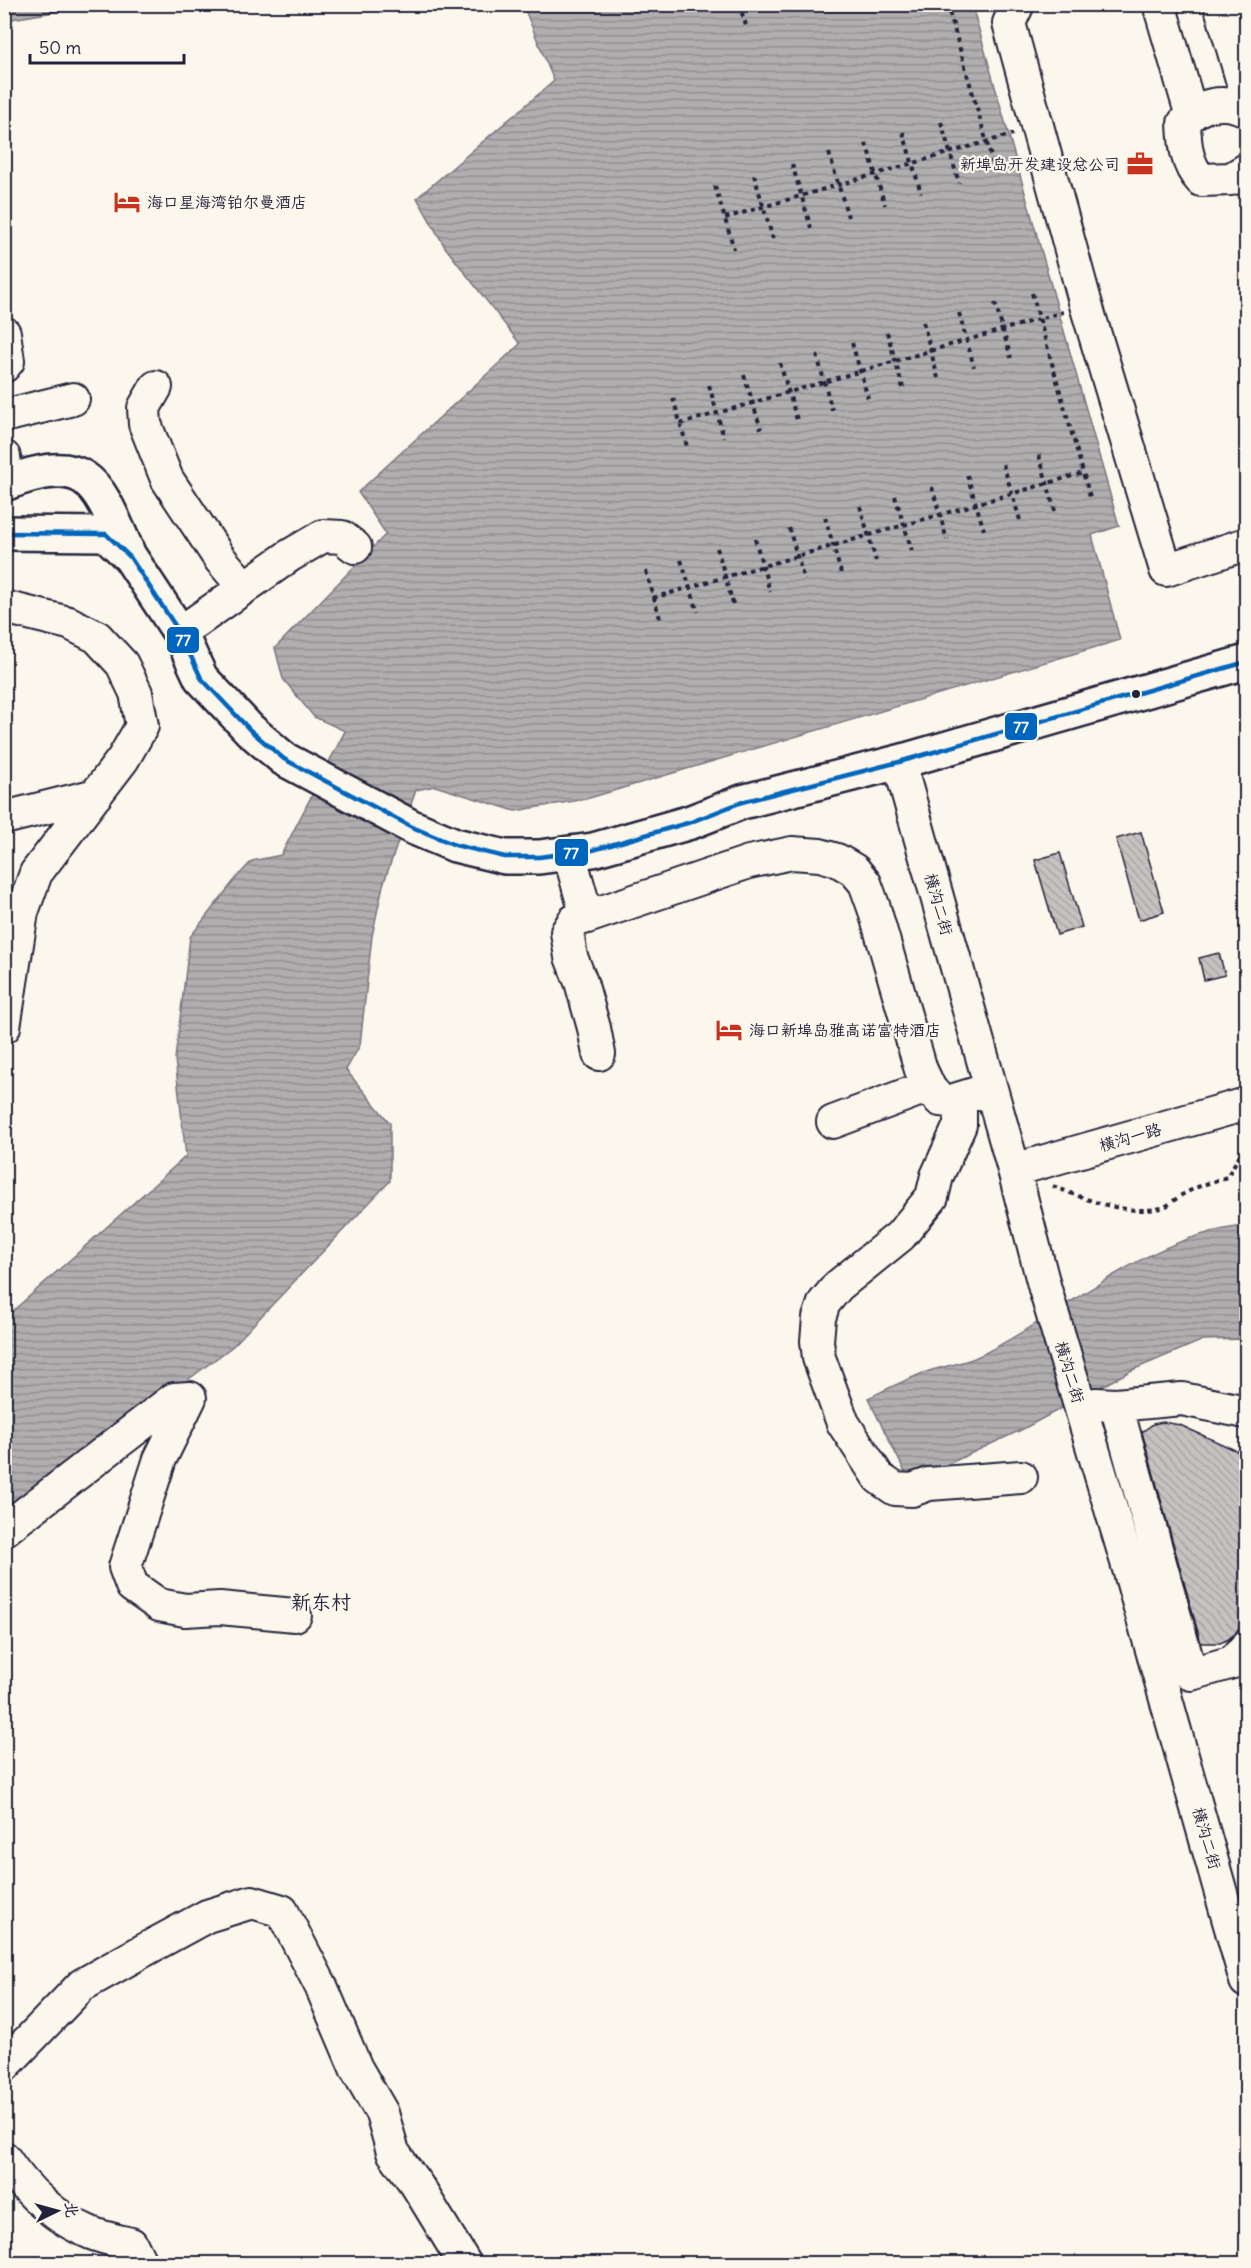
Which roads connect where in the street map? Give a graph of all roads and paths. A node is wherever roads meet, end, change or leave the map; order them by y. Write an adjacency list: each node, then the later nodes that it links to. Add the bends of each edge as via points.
1 (739, 4): 8 (path)
2 (782, 4): 7 (path)
3 (947, 4): 15 (path)
4 (1018, 4): 13 (street, via 1009,23)
5 (1159, 4): 11 (street)
6 (1220, 4): 9 (street)
7 (784, 12)
8 (746, 25)
9 (1246, 93)
10 (1246, 110): 11 (street, via 1237,105 1213,105)
11 (1191, 113): 21 (street, via 1184,123 1187,157 1194,173 1201,180 1231,179)
12 (941, 122): 18 (path)
13 (1037, 127): 15 (path); 39 (street)
14 (903, 132): 20 (path)
15 (987, 142): 18 (path); 22 (path)
16 (866, 143): 24 (path)
17 (829, 153): 26 (path)
18 (950, 153): 20 (path); 25 (path)
19 (792, 164): 29 (path)
20 (913, 164): 24 (path); 28 (path)
21 (1246, 170)
22 (995, 171)
23 (754, 175): 31 (path)
24 (875, 175): 26 (path); 30 (path)
25 (959, 183)
26 (838, 185): 29 (path); 32 (path)
27 (715, 186): 33 (path)
28 (921, 193)
29 (802, 196): 31 (path); 34 (path)
30 (885, 206)
31 (764, 207): 33 (path); 35 (path)
32 (848, 217)
33 (725, 218): 36 (path)
34 (811, 228)
35 (773, 239)
36 (734, 249)
37 (1032, 293): 41 (path)
38 (995, 303): 43 (path)
39 (1086, 305): 41 (path); 98 (street, via 1166,570)
40 (959, 313): 46 (path)
41 (1040, 319): 43 (path); 77 (path)
42 (923, 322): 48 (path)
43 (1003, 330): 46 (path); 50 (path)
44 (887, 332): 51 (path)
45 (4, 333): 53 (street, via 8,361)
46 (966, 340): 48 (path); 54 (path)
47 (852, 343): 55 (path)
48 (930, 351): 51 (path); 57 (path)
49 (817, 355): 58 (path)
50 (1011, 358)
51 (895, 361): 55 (path); 61 (path)
52 (780, 363): 62 (path)
53 (4, 366)
54 (974, 367)
55 (860, 371): 58 (path); 64 (path)
56 (744, 375): 66 (path)
57 (938, 378)
58 (824, 382): 62 (path); 67 (path)
59 (709, 385): 68 (path)
60 (156, 387): 112 (street, via 144,408 145,424 167,479 220,559)
61 (903, 388)
62 (789, 392): 66 (path); 70 (path)
63 (673, 398): 71 (path)
64 (868, 398)
65 (74, 399): 69 (street)
66 (753, 402): 68 (path); 72 (path)
67 (832, 410)
68 (716, 413): 71 (path); 73 (path)
69 (4, 416)
70 (797, 420)
71 (680, 423): 74 (path)
72 (761, 429)
73 (724, 438)
74 (688, 450)
75 (1040, 455): 80 (path)
76 (1003, 464): 82 (path)
77 (1083, 473): 80 (path); 84 (path)
78 (5, 475): 104 (main road, via 69,471 91,481 108,507)
79 (967, 475): 85 (path)
80 (1047, 483): 82 (path); 87 (path)
81 (932, 487): 88 (path)
82 (1011, 494): 85 (path); 90 (path)
83 (895, 496): 91 (path)
84 (1090, 497)
85 (976, 504): 88 (path); 93 (path)
86 (860, 506): 95 (path)
87 (1055, 511)
88 (940, 515): 91 (path); 97 (path)
89 (825, 517): 99 (path)
90 (1020, 520)
91 (904, 525): 95 (path); 102 (path)
92 (789, 528): 103 (path)
93 (984, 530)
94 (4, 533): 104 (main road, via 106,534)
95 (869, 535): 99 (path); 106 (path)
96 (755, 539): 107 (path)
97 (947, 540)
98 (1246, 544)
99 (832, 546): 103 (path); 109 (path)
100 (355, 547): 112 (street, via 342,537 323,536)
101 (717, 548): 110 (path)
102 (912, 551)
103 (797, 556): 107 (path); 111 (path)
104 (130, 557): 120 (main road)
105 (681, 560): 113 (path)
106 (876, 561)
107 (763, 566): 110 (path); 114 (path)
108 (646, 571): 115 (path)
109 (841, 573)
110 (725, 577): 113 (path); 116 (path)
111 (804, 580)
112 (244, 587): 120 (street)
113 (690, 587): 115 (path); 118 (path)
114 (770, 592)
115 (653, 598): 119 (path)
116 (733, 604)
117 (4, 607): 123 (street, via 69,623 97,637 122,664 136,693 142,726)
118 (698, 612)
119 (661, 622)
120 (180, 633): 125 (main road, via 201,678 284,759 412,827 455,845 505,857)
121 (1246, 662): 122 (main road)
122 (899, 762): 125 (main road, via 742,802 636,838); 130 (street, 横沟二街)
123 (96, 795): 124 (street); 127 (street, via 36,873 22,912)
124 (4, 818)
125 (569, 853): 126 (street)
126 (587, 917): 128 (street, via 574,921 567,933); 129 (street, via 749,862 792,853 837,860 854,870 865,883)
127 (4, 1027)
128 (599, 1054)
129 (930, 1089): 131 (street, via 940,1100); 133 (street)
130 (990, 1089): 131 (street); 135 (street, 横沟二街)
131 (960, 1099): 139 (street, via 960,1125 932,1197 900,1236 838,1286 824,1303 819,1317 819,1358 843,1423 879,1478 895,1489)
132 (1246, 1104): 135 (street, 横沟一路)
133 (833, 1122)
134 (1246, 1144): 135 (path, via 1227,1177 1195,1188 1162,1208 1098,1205)
135 (1014, 1170): 136 (street, 横沟二街)
136 (1080, 1403): 137 (street); 142 (street, 横沟二街)
137 (1116, 1405): 138 (street, via 1182,1399); 141 (street)
138 (1246, 1412)
139 (1021, 1477)
140 (4, 1530): 143 (street, via 174,1399 190,1398 160,1458 125,1567 132,1586 159,1605)
141 (1170, 1600): 142 (street); 144 (street, via 1191,1674 1233,1662)
142 (1140, 1608): 145 (street, 横沟二街)
143 (295, 1615)
144 (1246, 1647)
145 (1246, 1981)
146 (4, 2066): 149 (street, via 82,1985 148,1948 207,1916 252,1902 282,1911 321,1986 356,2068 382,2113 393,2152)
147 (4, 2158): 148 (street, via 34,2197 58,2216 91,2233 131,2244)
148 (141, 2264)
149 (465, 2264)

